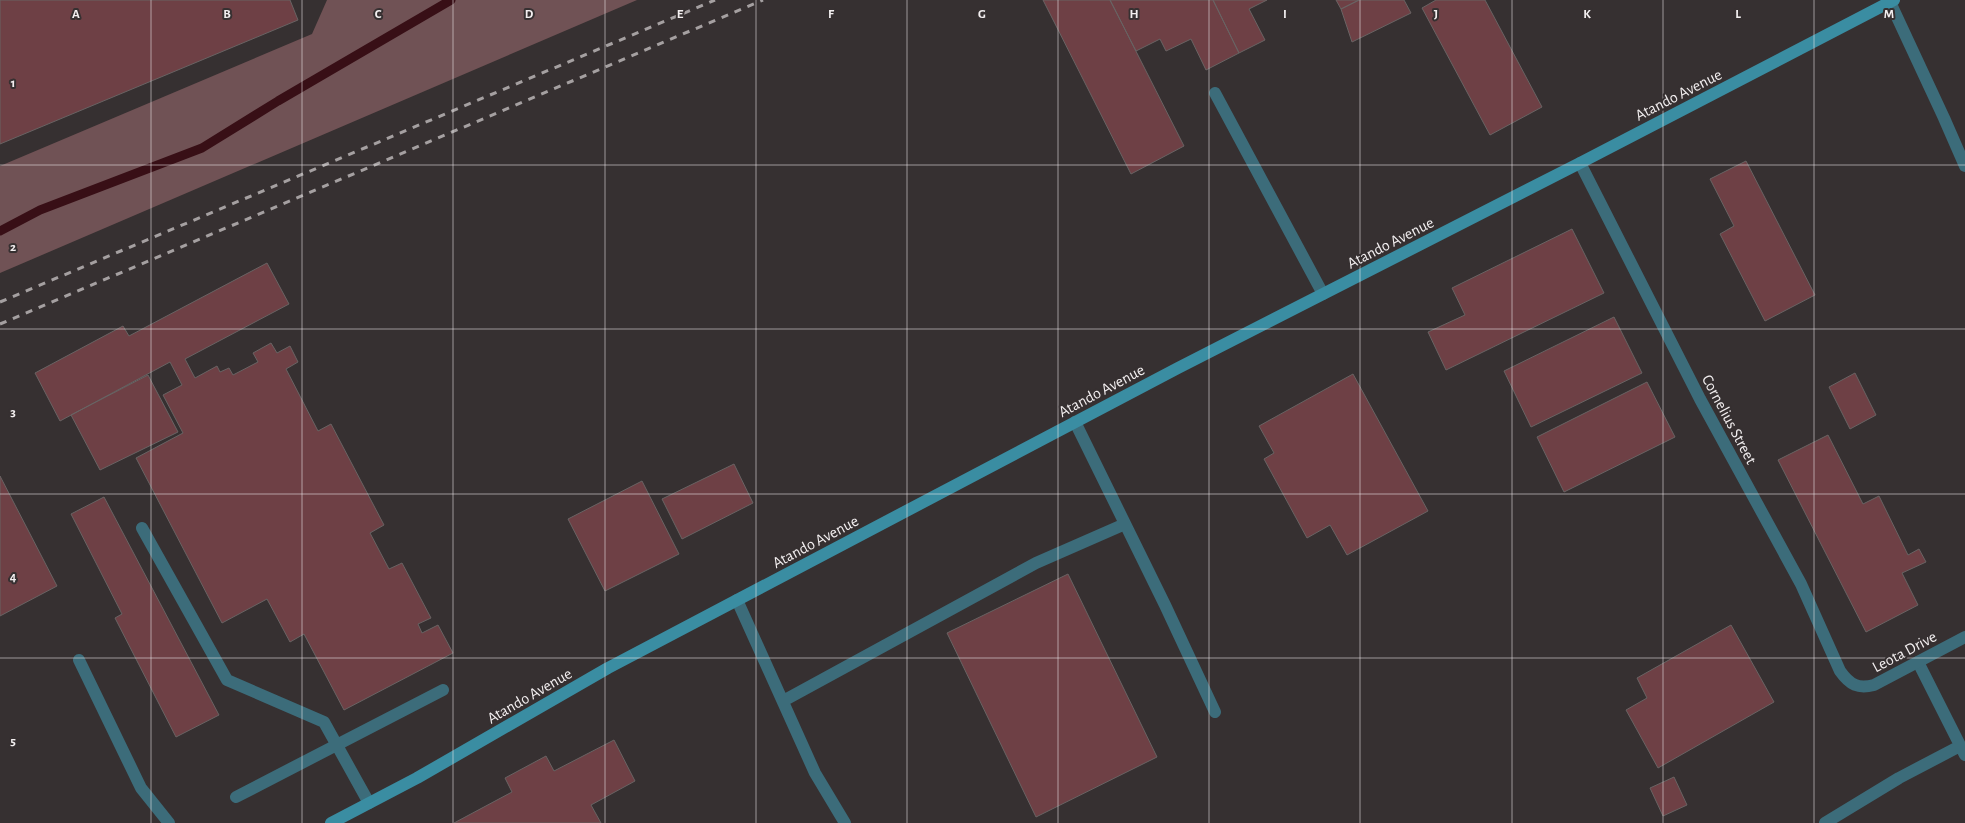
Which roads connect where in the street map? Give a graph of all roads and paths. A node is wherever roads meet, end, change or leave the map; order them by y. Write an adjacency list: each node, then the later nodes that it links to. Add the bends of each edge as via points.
1 (1892, 1): 3 (main road, Atando Avenue); 4 (street)
2 (1215, 93): 5 (street)
3 (1580, 163): 5 (main road, Atando Avenue); 13 (street, Cornelius Street, via 1700,399 1801,584 1840,671 1848,682)
4 (1965, 166)
5 (1323, 294): 6 (main road, Atando Avenue)
6 (1074, 422): 7 (street); 9 (main road, Atando Avenue)
7 (1125, 524): 15 (street, via 1036,562); 16 (street)
8 (142, 528): 17 (street, via 227,680 324,722)
9 (737, 600): 15 (street); 20 (main road, Atando Avenue, via 608,668)
10 (1965, 637): 12 (street, Leota Drive)
11 (79, 660): 21 (street, via 141,788)
12 (1918, 662): 13 (street, Leota Drive, via 1874,685 1865,688); 18 (street)
13 (1856, 686)
14 (443, 690): 17 (street)
15 (782, 701): 23 (street, via 815,773)
16 (1215, 712)
17 (337, 746): 19 (street); 20 (street)
18 (1963, 751): 24 (street, via 1899,778)
19 (236, 797)
20 (369, 803): 22 (main road, Atando Avenue)
21 (169, 823)
22 (331, 823)
23 (845, 823)
24 (1825, 823)

